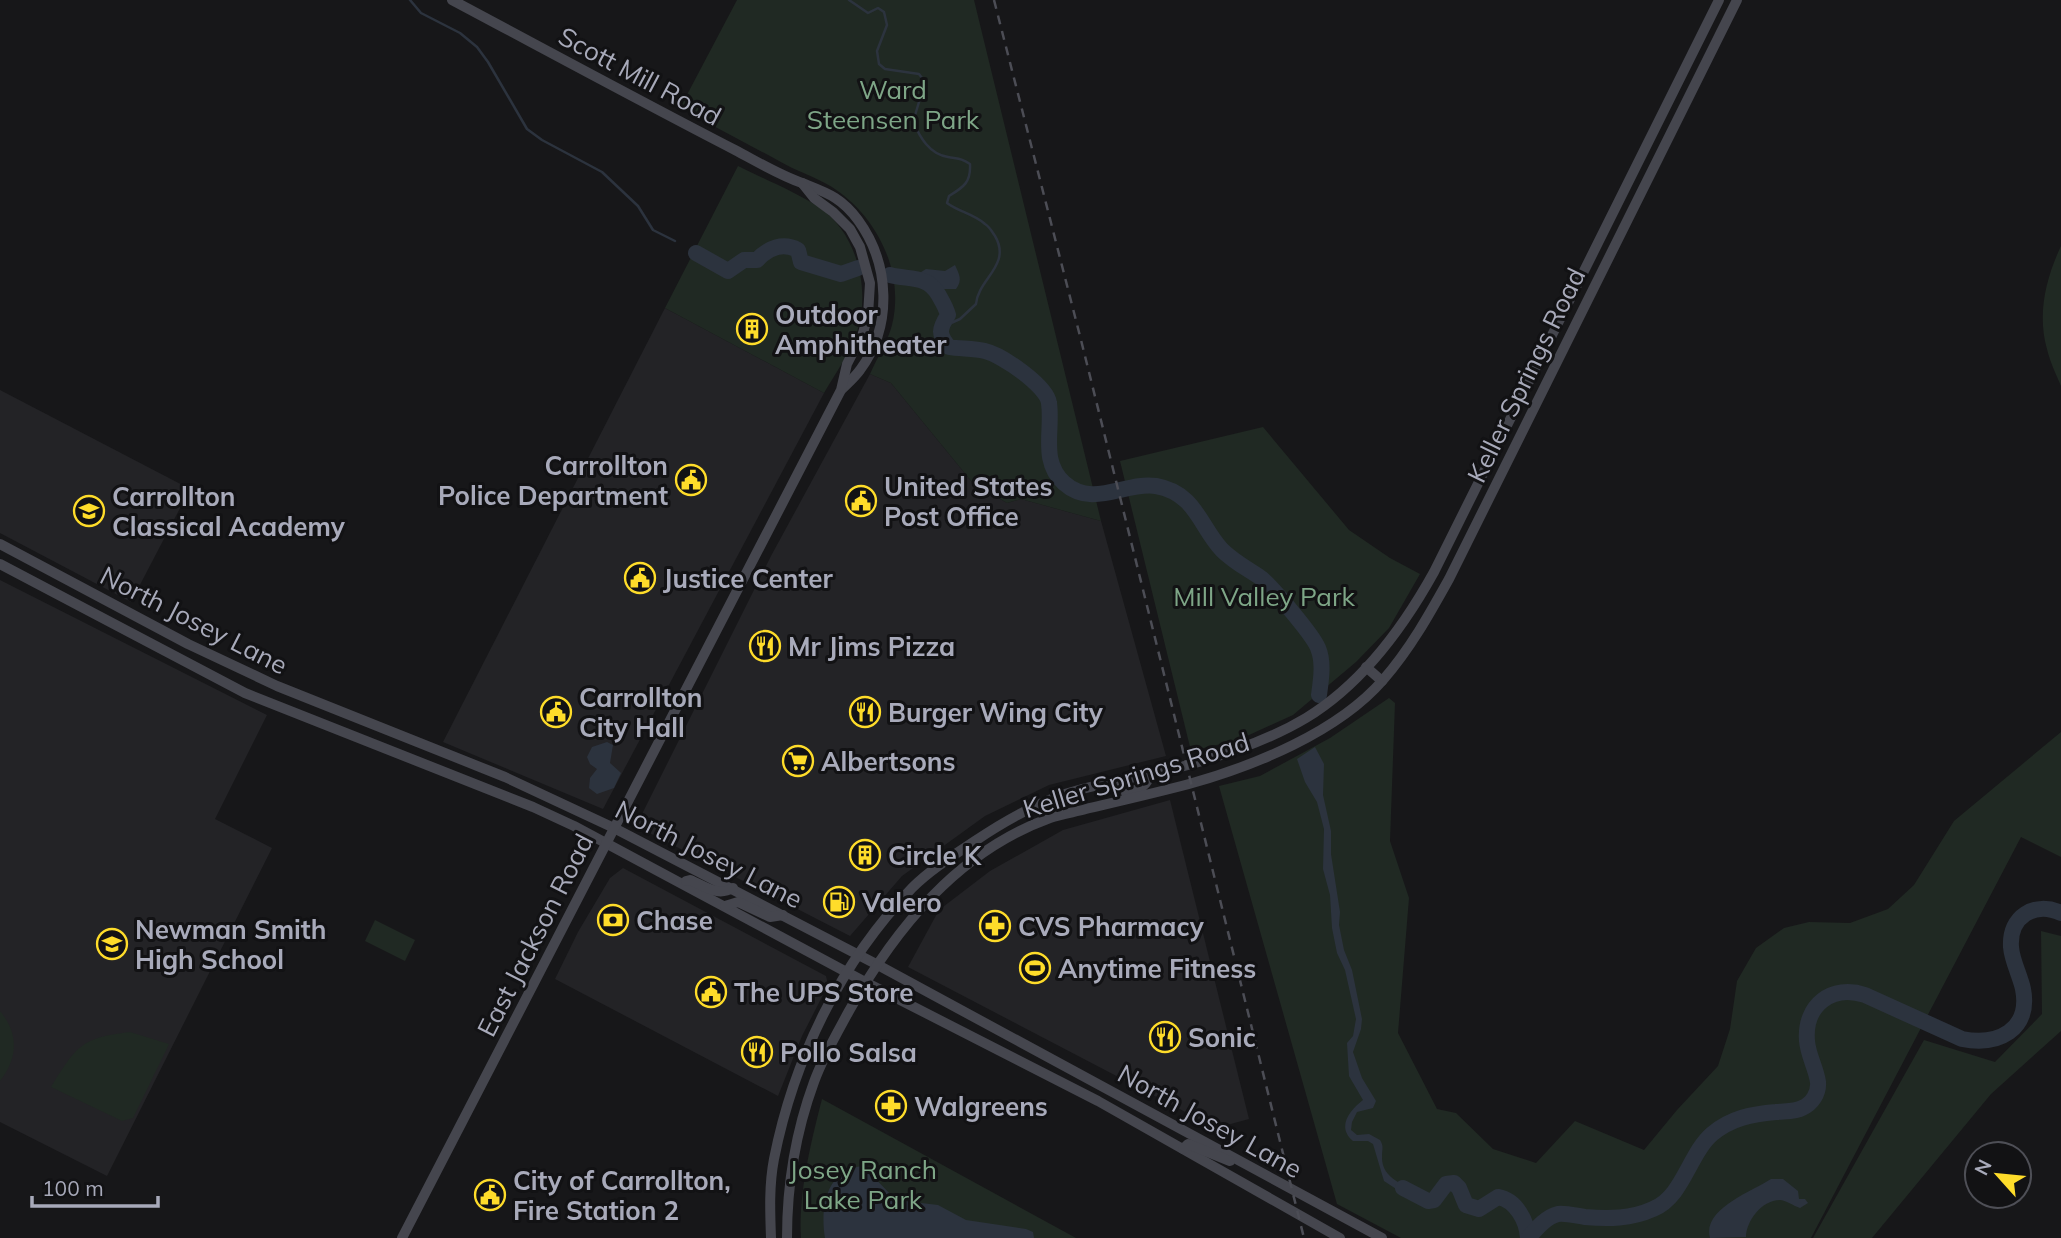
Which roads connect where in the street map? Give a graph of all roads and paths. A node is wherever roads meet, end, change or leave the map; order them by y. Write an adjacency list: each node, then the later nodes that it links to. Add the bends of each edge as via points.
1 (452, 0): 4 (main road, Scott Mill Road)
2 (1719, 0): 7 (main road, Keller Springs Road, via 1434,572 1403,625)
3 (1737, 0): 8 (main road, Keller Springs Road, via 1449,579 1420,631)
4 (734, 150): 11 (main road, East Jackson Road, via 802,183 850,229 870,283 868,315 841,390)
5 (0, 544): 11 (main road, North Josey Lane, via 276,686 505,777)
6 (0, 564): 12 (main road, North Josey Lane, via 245,693 554,816)
7 (1366, 667): 8 (main road); 9 (main road, Keller Springs Road, via 1306,718 1270,736)
8 (1382, 681): 10 (main road, Keller Springs Road, via 1316,733 1275,754 1191,783)
9 (1150, 773): 10 (main road, via 1144,788); 17 (main road, Keller Springs Road, via 1064,794 986,833 914,887)
10 (1114, 802): 18 (main road, Keller Springs Road, via 1051,818 975,859 912,917)
11 (614, 828): 12 (main road, East Jackson Road); 14 (main road, North Josey Lane)
12 (607, 843): 13 (main road, North Josey Lane); 25 (main road, East Jackson Road)
13 (682, 882): 14 (main road, via 690,880 716,892); 15 (main road, North Josey Lane)
14 (733, 888): 16 (main road, North Josey Lane)
15 (725, 906): 16 (main road, via 737,902 770,917); 19 (main road, North Josey Lane)
16 (783, 915): 17 (main road, North Josey Lane)
17 (858, 954): 18 (main road, North Josey Lane); 19 (main road, Keller Springs Road)
18 (876, 964): 20 (main road, Keller Springs Road); 24 (main road, North Josey Lane)
19 (848, 971): 20 (main road, North Josey Lane); 21 (main road, Keller Springs Road, via 811,1039)
20 (865, 982): 22 (main road, Keller Springs Road, via 824,1055); 23 (main road, North Josey Lane)
21 (787, 1111): 22 (main road); 26 (main road, Keller Springs Road, via 774,1159)
22 (803, 1116): 27 (main road, Keller Springs Road, via 787,1201)
23 (1182, 1149): 24 (main road, via 1188,1144); 28 (main road, North Josey Lane)
24 (1251, 1167): 29 (main road, North Josey Lane)
25 (402, 1238)
26 (771, 1238)
27 (787, 1238)
28 (1340, 1238)
29 (1382, 1238)

